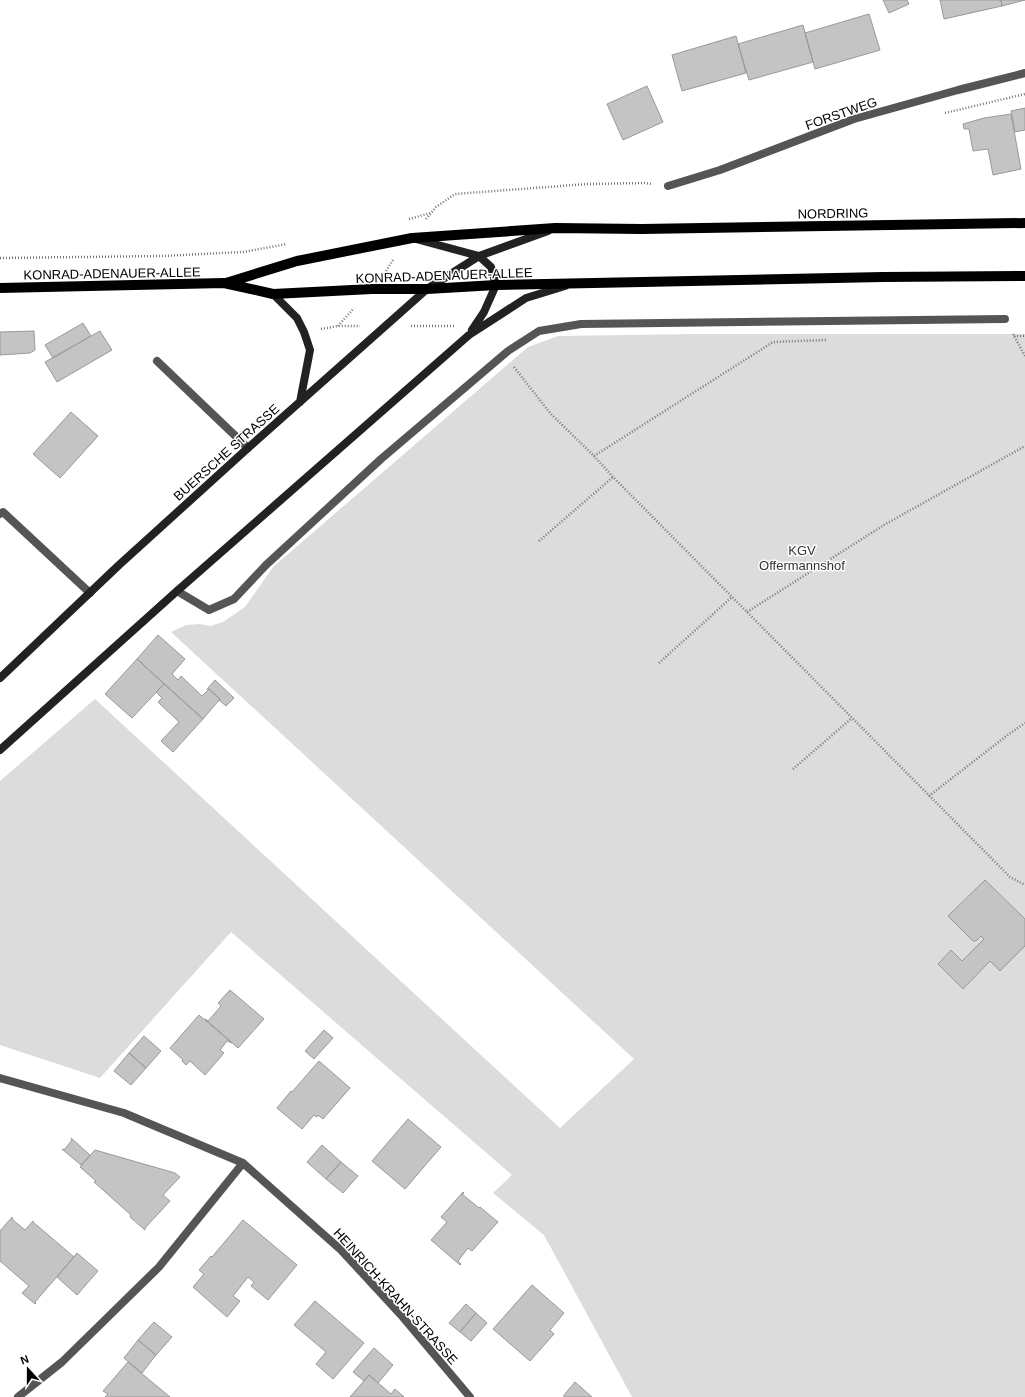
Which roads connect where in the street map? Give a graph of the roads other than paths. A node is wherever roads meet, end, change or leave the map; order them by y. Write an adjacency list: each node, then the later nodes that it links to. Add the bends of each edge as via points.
1 (1025, 73): 2 (street, FORSTWEG, via 854,119 720,170)
2 (668, 186)
3 (1025, 223): 5 (main road, NORDRING)
4 (555, 228): 5 (main road, KONRAD-ADENAUER-ALLEE); 6 (main road, KONRAD-ADENAUER-ALLEE); 7 (main road, BUERSCHE STRASSE)
5 (642, 229)
6 (412, 238): 7 (main road); 9 (main road, KONRAD-ADENAUER-ALLEE, via 297,261)
7 (479, 256): 11 (main road, via 491,267); 13 (main road, BUERSCHE STRASSE)
8 (1025, 276): 10 (main road, KONRAD-ADENAUER-ALLEE)
9 (224, 283): 12 (main road, KONRAD-ADENAUER-ALLEE); 14 (main road, KONRAD-ADENAUER-ALLEE)
10 (569, 284): 11 (main road, KONRAD-ADENAUER-ALLEE); 16 (main road, via 526,298)
11 (496, 285): 13 (main road, KONRAD-ADENAUER-ALLEE); 16 (main road, via 484,312)
12 (0, 288)
13 (426, 290): 14 (main road, KONRAD-ADENAUER-ALLEE, via 372,289); 18 (main road, BUERSCHE STRASSE)
14 (273, 294): 18 (main road, via 296,318 310,350)
15 (1005, 319): 21 (street, via 581,324 539,331 504,354 381,459 266,565 234,599 209,610)
16 (469, 335): 21 (main road)
17 (157, 362): 19 (street)
18 (300, 402): 19 (main road, BUERSCHE STRASSE)
19 (248, 448): 22 (main road, BUERSCHE STRASSE)
20 (0, 514): 22 (street, via 3,512)
21 (176, 591): 24 (main road)
22 (90, 593): 23 (main road, BUERSCHE STRASSE)
23 (0, 678)
24 (0, 750)
25 (0, 1078): 26 (street, HEINRICH-KRAHN-STRASSE, via 124,1113)
26 (243, 1162): 27 (street, via 159,1267 62,1362); 28 (street, HEINRICH-KRAHN-STRASSE, via 341,1250 401,1315)
27 (18, 1397)
28 (470, 1397)

